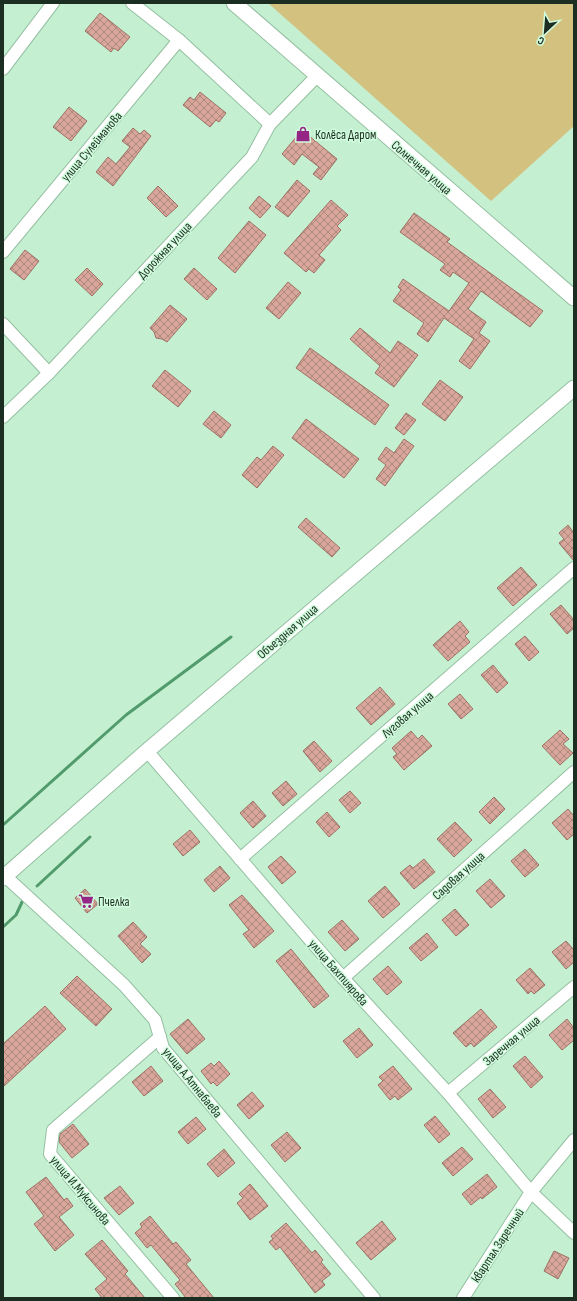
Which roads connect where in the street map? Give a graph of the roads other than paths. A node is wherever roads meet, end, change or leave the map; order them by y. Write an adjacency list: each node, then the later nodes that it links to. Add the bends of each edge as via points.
1 (53, 3): 5 (street)
2 (132, 3): 4 (street)
3 (234, 3): 6 (main road, Солнечная улица)
4 (179, 40): 7 (street); 8 (street, улица Сулейманова)
5 (3, 69)
6 (317, 76): 7 (street, Дорожная улица); 9 (main road, Солнечная улица)
7 (270, 124): 11 (street, Дорожная улица, via 252,157)
8 (3, 252)
9 (574, 298)
10 (3, 324): 11 (street)
11 (49, 373): 13 (street, Дорожная улица)
12 (574, 388): 15 (main road, Объездная улица)
13 (3, 417)
14 (574, 568): 17 (street, Луговая улица)
15 (147, 751): 17 (street, улица Бахтиярова); 18 (main road, Объездная улица)
16 (574, 772): 19 (street, Садовая улица)
17 (240, 859): 19 (street, улица Бахтиярова)
18 (4, 877): 21 (street, улица А.Атнабаева, via 124,985 155,1020)
19 (343, 978): 22 (street, улица Бахтиярова)
20 (574, 987): 22 (street, Заречная улица)
21 (160, 1038): 26 (street, улица И.Муксинова, via 53,1130 50,1154); 27 (street, улица А.Атнабаева, via 163,1048)
22 (448, 1093): 24 (street, улица Бахтиярова)
23 (574, 1140): 24 (street, квартал Заречный)
24 (531, 1192): 25 (street, квартал Заречный); 28 (street, квартал Заречный)
25 (574, 1233)
26 (173, 1298)
27 (374, 1298)
28 (463, 1298)

